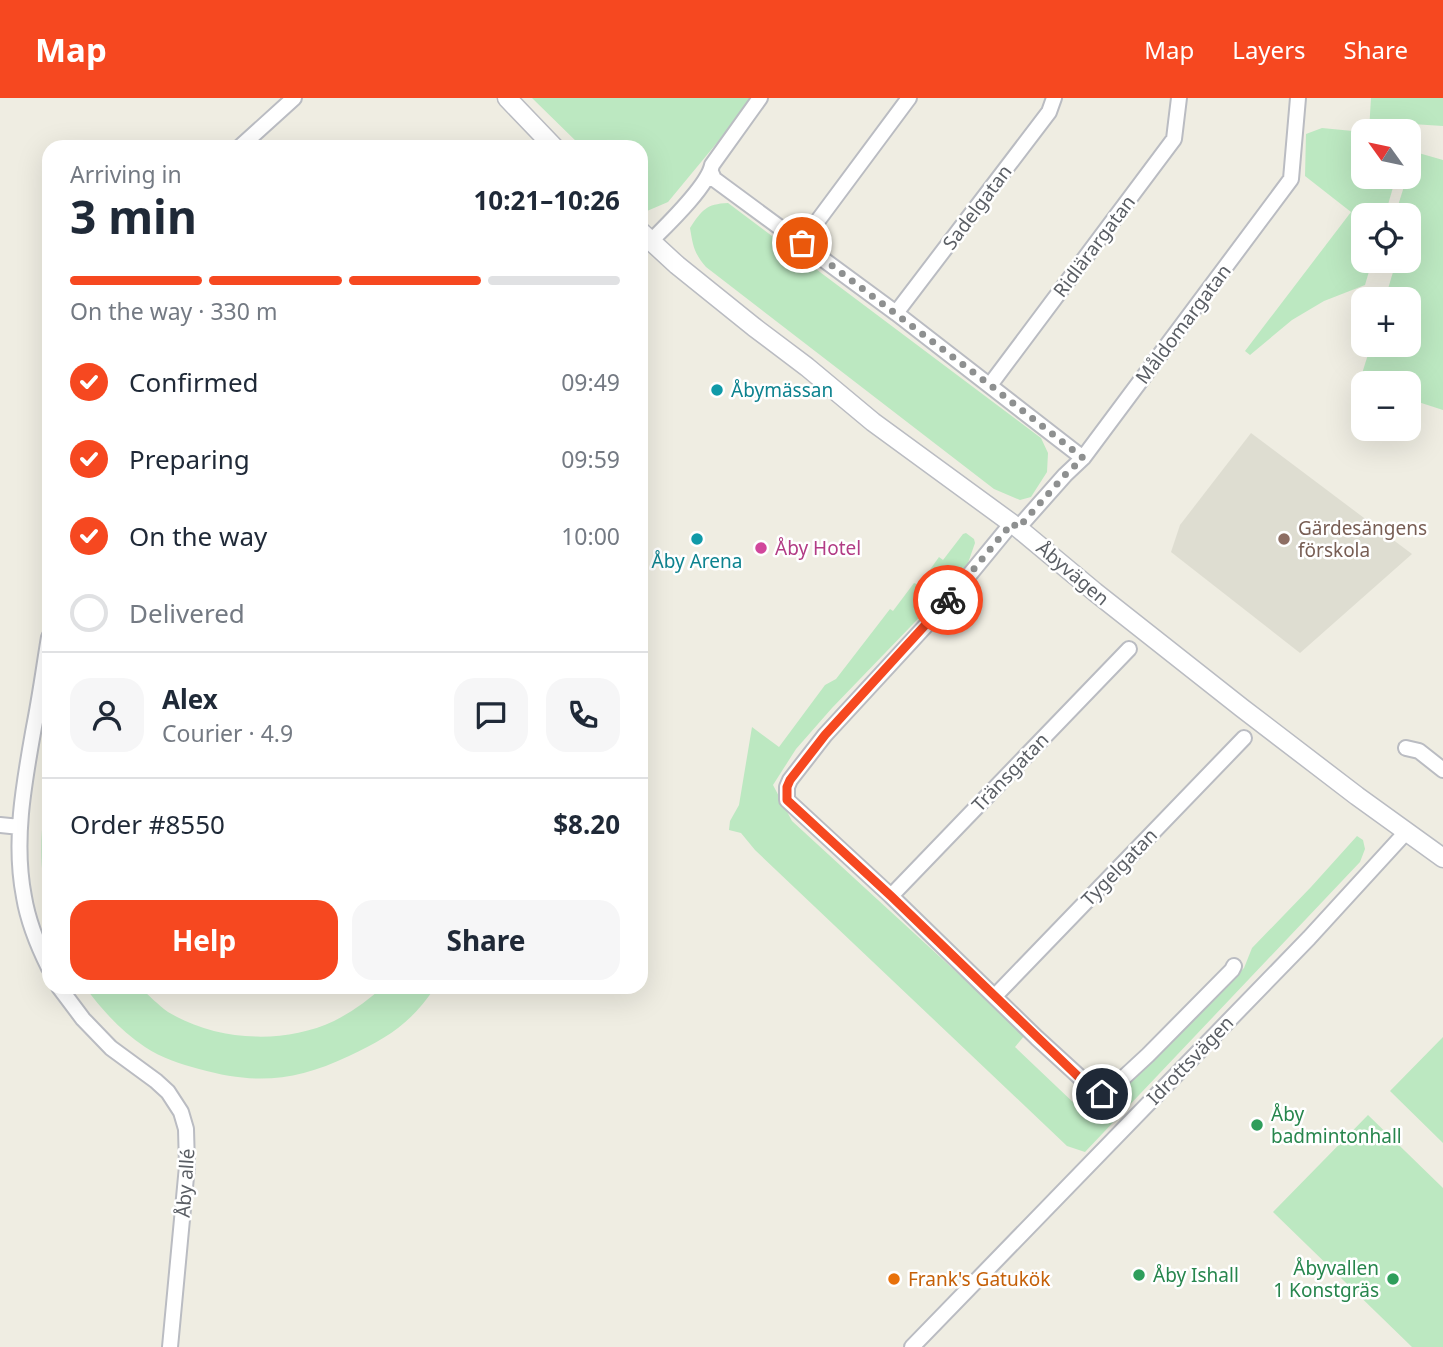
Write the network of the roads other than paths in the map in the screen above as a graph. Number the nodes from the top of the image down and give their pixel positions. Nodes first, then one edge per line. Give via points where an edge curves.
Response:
1 (294, 98) edge
2 (508, 98) edge
3 (760, 98) edge
4 (909, 98) edge
5 (1054, 98) edge
6 (1179, 98) edge
7 (1298, 98) edge
8 (248, 140) edge
9 (547, 140) edge
10 (711, 172) junction
11 (648, 234) edge
12 (648, 238) edge
13 (802, 243) junction
14 (896, 313) junction
15 (990, 385) junction
16 (1083, 458) junction
17 (1015, 526) junction
18 (1129, 649) dead end
19 (42, 678) edge
20 (1244, 738) dead end
21 (1406, 748) dead end
22 (1443, 770) edge
23 (0, 825) edge
24 (20, 827) junction
25 (1407, 831) junction
26 (1443, 858) edge
27 (891, 896) junction
28 (42, 955) edge
29 (1234, 966) dead end
30 (64, 994) edge
31 (995, 996) junction
32 (170, 1347) edge
33 (912, 1347) edge

1 - 8 street
2 - 9 street
3 - 10 street
4 - 13 street
5 - 14 street, Sadelgatan via 1049,112
6 - 15 street, Ridlärargatan via 1174,139
7 - 16 street, Måldomargatan via 1291,179
10 - 11 street via 692,198
10 - 13 street via 714,179
12 - 17 street, Åbyvägen via 873,422
13 - 14 street
14 - 15 street
15 - 16 street
16 - 17 street, Måldomargatan
17 - 25 street, Åbyvägen via 1242,708
17 - 27 street, Måldomargatan via 825,735 787,787 787,800
18 - 27 street, Tränsgatan
19 - 24 street
20 - 31 street, Tygelgatan
21 - 22 street via 1419,751
23 - 24 street
24 - 28 street via 24,898
25 - 26 street, Åbyvägen
25 - 33 street, Idrottsvägen via 1309,939
27 - 31 street
29 - 31 street via 1148,1055 1102,1094 1089,1087
30 - 32 street, Åby allé via 111,1048 156,1080 184,1120 187,1166

